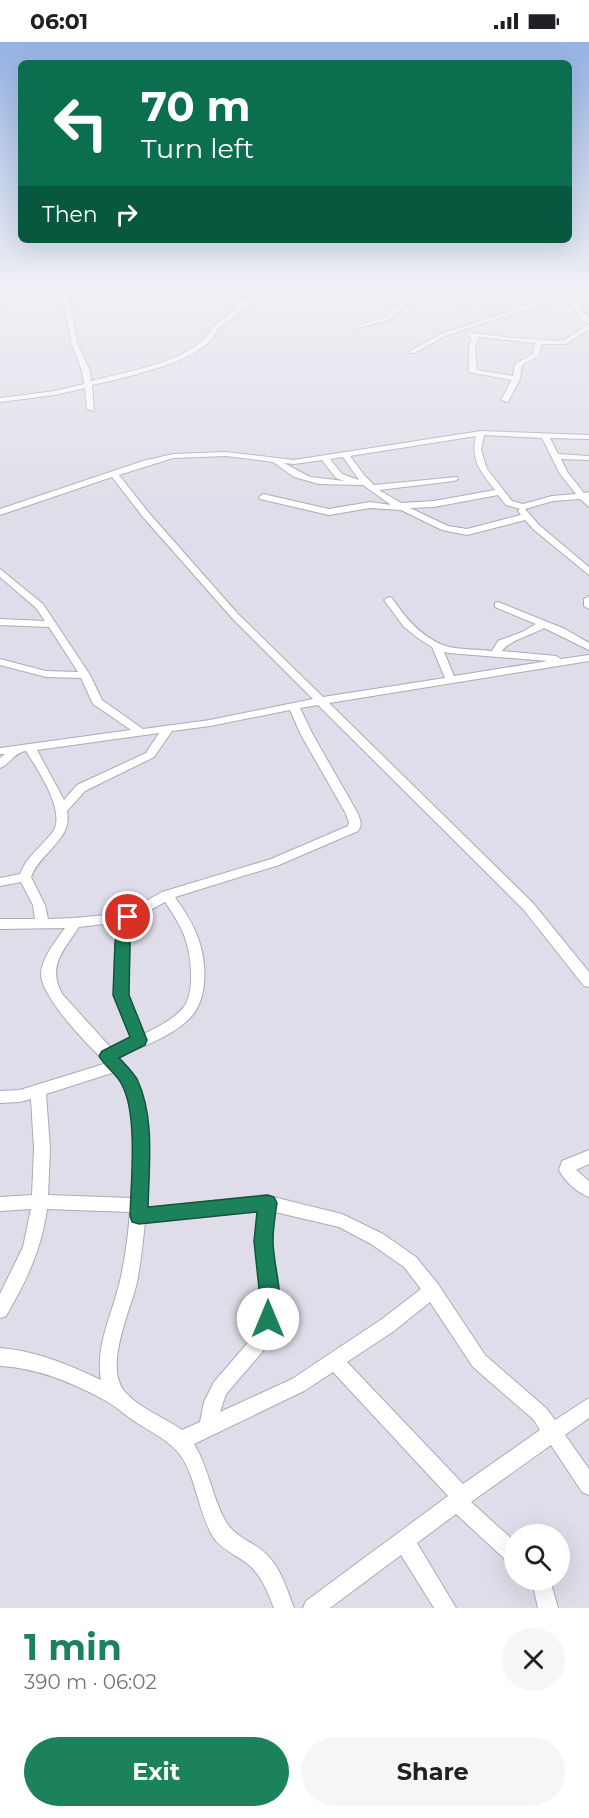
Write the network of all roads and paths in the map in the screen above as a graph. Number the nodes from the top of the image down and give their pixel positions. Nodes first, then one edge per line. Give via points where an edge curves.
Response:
1 (82, 362) edge
2 (168, 362) edge
3 (473, 362) edge
4 (523, 362) edge
5 (516, 379) junction
6 (85, 385) junction
7 (0, 400) edge
8 (505, 400) dead end
9 (91, 409) dead end
10 (481, 433) junction
11 (545, 435) junction
12 (589, 437) edge
13 (345, 454) junction
14 (555, 456) junction
15 (325, 458) junction
16 (589, 458) edge
17 (276, 461) junction
18 (114, 474) junction
19 (454, 479) dead end
20 (365, 484) junction
21 (500, 492) junction
22 (585, 495) edge
23 (263, 497) dead end
24 (589, 504) edge
25 (402, 507) junction
26 (520, 507) junction
27 (0, 512) edge
28 (526, 517) junction
29 (0, 572) edge
30 (589, 572) edge
31 (589, 599) edge
32 (389, 600) dead end
33 (498, 605) dead end
34 (589, 606) edge
35 (51, 624) junction
36 (543, 624) junction
37 (2, 625) edge
38 (436, 646) junction
39 (589, 647) edge
40 (495, 654) junction
41 (589, 658) edge
42 (572, 661) junction
43 (0, 662) edge
44 (86, 675) junction
45 (451, 681) junction
46 (321, 701) junction
47 (294, 707) junction
48 (167, 730) junction
49 (142, 733) junction
50 (30, 748) junction
51 (16, 750) junction
52 (0, 751) edge
53 (0, 764) edge
54 (62, 810) junction
55 (26, 877) junction
56 (0, 882) edge
57 (166, 894) junction
58 (128, 917) junction
59 (42, 922) junction
60 (75, 923) junction
61 (0, 924) edge
62 (589, 981) edge
63 (139, 1040) junction
64 (113, 1061) junction
65 (38, 1091) junction
66 (0, 1097) edge
67 (589, 1157) edge
68 (589, 1190) edge
69 (39, 1202) junction
70 (268, 1203) junction
71 (0, 1204) edge
72 (139, 1210) junction
73 (432, 1290) junction
74 (0, 1310) edge
75 (0, 1357) edge
76 (335, 1362) junction
77 (115, 1396) junction
78 (589, 1407) edge
79 (208, 1428) junction
80 (555, 1432) junction
81 (180, 1441) junction
82 (589, 1485) edge
83 (459, 1499) junction
84 (404, 1541) junction
85 (504, 1544) edge
86 (544, 1590) edge
87 (284, 1608) edge
88 (313, 1608) edge
89 (446, 1608) edge
90 (548, 1608) edge

1 - 6 street
2 - 6 street
3 - 5 street via 473,372
4 - 5 street
5 - 8 street
6 - 7 street
6 - 9 street
10 - 11 street
10 - 13 street
10 - 21 street via 477,450 483,469
11 - 12 street
11 - 14 street
13 - 15 street
13 - 20 street
14 - 16 street
14 - 22 street via 564,474
15 - 17 street
15 - 20 street via 339,476
17 - 18 street via 226,454 173,456
17 - 20 street via 315,481
18 - 27 street
18 - 46 street via 212,591
19 - 20 street
20 - 25 street
21 - 25 street
21 - 26 street via 509,503
22 - 24 street
22 - 26 street
23 - 25 street via 329,512 370,505
25 - 28 street via 451,530 464,532
26 - 28 street
28 - 30 street
29 - 35 street via 32,597
31 - 34 street
32 - 38 street via 412,630
33 - 36 street
35 - 37 street
35 - 44 street
36 - 39 street
36 - 40 street via 502,643
38 - 40 street
38 - 45 street
40 - 42 street
41 - 42 street
42 - 45 street
43 - 44 street via 46,674
44 - 49 street via 97,702
45 - 46 street
46 - 47 street
46 - 62 street via 528,906
47 - 48 street
47 - 57 street via 351,812 354,828 275,862
48 - 49 street
48 - 54 street via 150,755 81,788
49 - 50 street
50 - 51 street
50 - 54 street
51 - 52 street
51 - 53 street
54 - 55 street via 64,822 60,832 32,861
55 - 56 street
55 - 59 street
57 - 58 street
57 - 63 street via 192,939 195,1000 177,1022
58 - 60 street
58 - 63 street via 121,995
59 - 60 street
59 - 61 street
60 - 64 street via 52,962 49,984
63 - 64 street
64 - 65 street
64 - 72 street via 129,1080 136,1099
65 - 66 street
65 - 69 street via 42,1118
67 - 68 street via 567,1170
69 - 71 street
69 - 72 street
69 - 74 street via 30,1247
70 - 72 street
70 - 73 street via 342,1221 377,1239 410,1262
70 - 79 street via 264,1241 270,1298 268,1319 257,1345 219,1388
72 - 77 street via 130,1271 106,1359
73 - 76 street
73 - 80 street via 479,1360
75 - 77 street via 15,1357 55,1369
76 - 79 street via 298,1385
76 - 83 street
77 - 81 street
78 - 80 street
79 - 81 street
80 - 82 street
80 - 83 street
81 - 87 street via 203,1480 220,1531 237,1547 256,1557 269,1573
83 - 84 street
83 - 85 street
84 - 88 street
84 - 89 street
86 - 90 street

